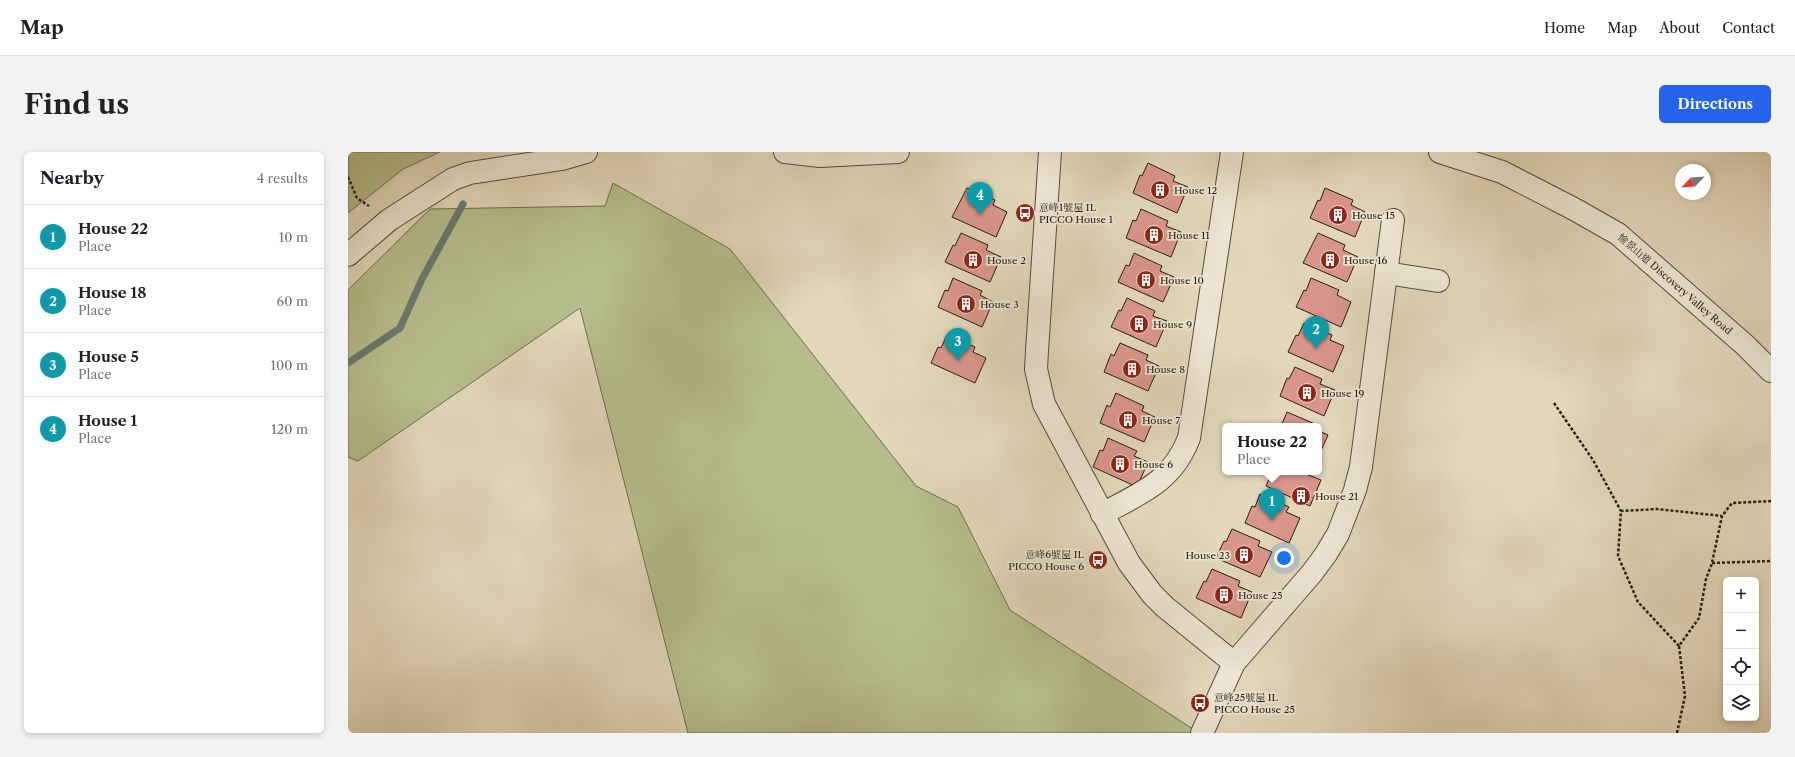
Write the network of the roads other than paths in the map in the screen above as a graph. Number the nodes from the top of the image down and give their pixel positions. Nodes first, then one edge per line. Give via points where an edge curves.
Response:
1 (586, 152) edge
2 (785, 152) edge
3 (898, 152) edge
4 (1050, 152) edge
5 (1232, 152) edge
6 (1440, 152) edge
7 (1393, 220) dead end
8 (348, 255) edge
9 (1386, 273) junction
10 (1438, 280) dead end
11 (1771, 371) edge
12 (1102, 514) junction
13 (1234, 663) junction
14 (1202, 733) edge

1 - 8 street via 562,159 461,175 389,220
2 - 3 street via 820,156
4 - 12 street via 1036,369 1044,404 1051,421
5 - 12 street via 1189,438 1184,451 1168,474
6 - 11 street, 愉景山道 Discovery Valley Road via 1502,172 1618,234 1745,345
7 - 9 street
9 - 10 street
9 - 13 street via 1360,467 1348,512 1338,534 1321,560
12 - 13 street via 1129,563 1152,594
13 - 14 street

